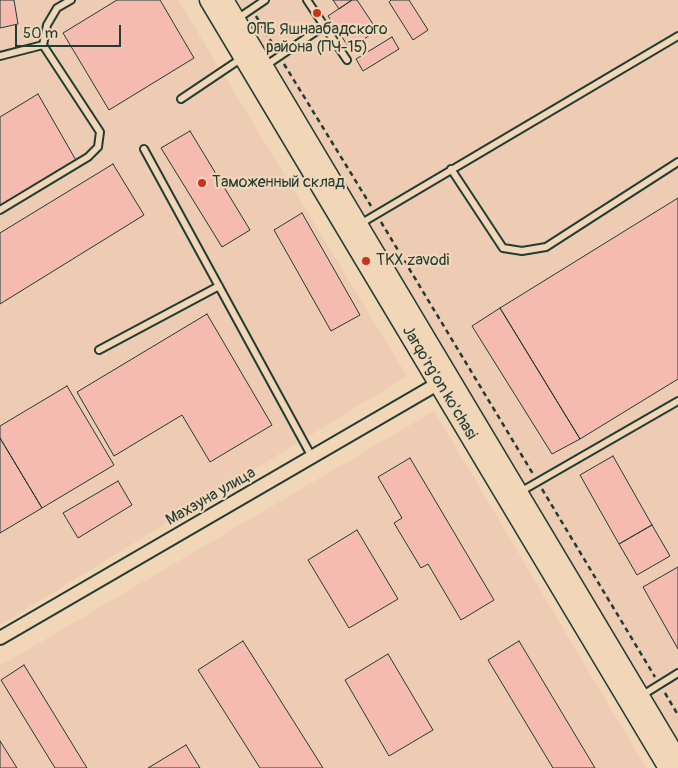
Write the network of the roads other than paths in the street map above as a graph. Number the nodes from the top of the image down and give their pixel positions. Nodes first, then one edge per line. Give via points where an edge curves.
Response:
1 (71, 0) edge
2 (209, 0) edge
3 (224, 0) edge
4 (265, 0) edge
5 (307, 0) edge
6 (236, 20) junction
7 (324, 26) junction
8 (678, 36) edge
9 (43, 45) junction
10 (0, 56) edge
11 (243, 57) junction
12 (347, 60) dead end
13 (264, 66) junction
14 (181, 99) dead end
15 (144, 149) dead end
16 (678, 162) edge
17 (452, 169) junction
18 (0, 210) edge
19 (359, 224) junction
20 (219, 286) junction
21 (99, 350) dead end
22 (445, 379) junction
23 (678, 401) edge
24 (312, 457) junction
25 (519, 493) junction
26 (0, 638) edge
27 (678, 672) edge
28 (640, 696) junction
29 (678, 760) edge
30 (668, 768) edge

1 - 9 lane via 58,8 47,25
2 - 11 main road, Jarqo'rg'on ko'chasi
3 - 6 main road, Jarqo'rg'on ko'chasi
4 - 6 lane
5 - 7 lane
6 - 13 main road, Jarqo'rg'on ko'chasi
7 - 12 lane
7 - 13 lane
8 - 17 lane
9 - 10 lane
9 - 18 lane via 100,132 98,147 88,158
11 - 14 lane
11 - 22 main road, Jarqo'rg'on ko'chasi
13 - 19 main road, Jarqo'rg'on ko'chasi
15 - 20 lane
16 - 17 lane via 546,247 522,251 503,248
17 - 19 lane
19 - 22 main road, Jarqo'rg'on ko'chasi
20 - 21 lane
20 - 24 lane
22 - 24 street, Махзуна улица
22 - 25 main road, Jarqo'rg'on ko'chasi
22 - 30 main road, Jarqo'rg'on ko'chasi
23 - 25 lane
24 - 26 street, Махзуна улица
25 - 28 main road, Jarqo'rg'on ko'chasi
27 - 28 lane
28 - 29 main road, Jarqo'rg'on ko'chasi

